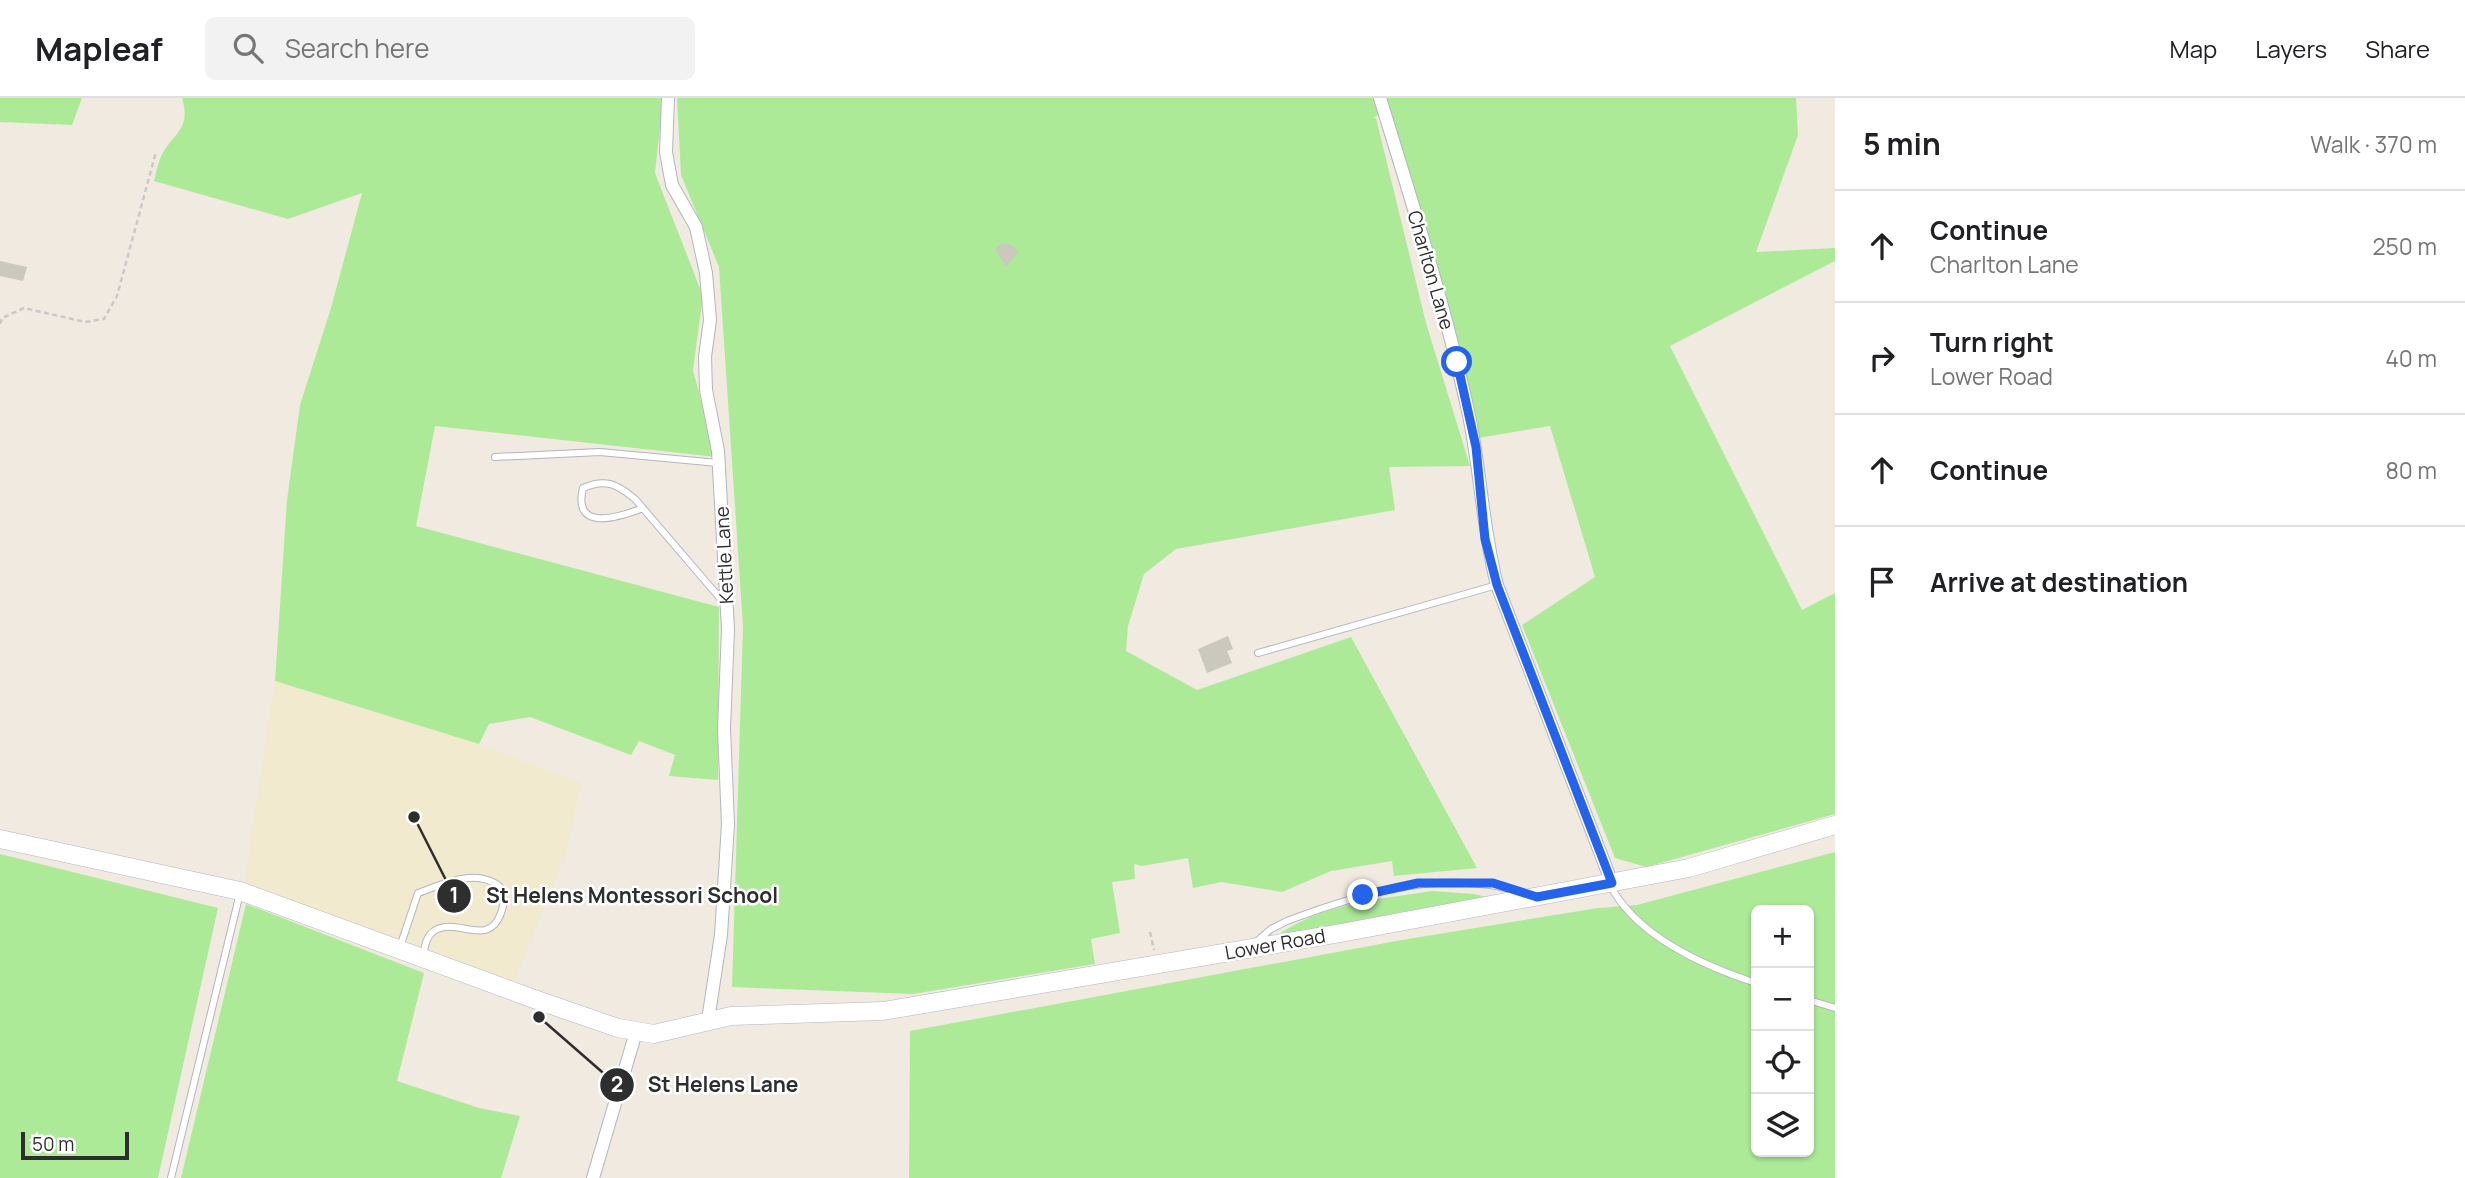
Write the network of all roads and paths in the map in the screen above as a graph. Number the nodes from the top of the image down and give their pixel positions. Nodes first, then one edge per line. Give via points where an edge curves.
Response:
1 (668, 98) edge
2 (1380, 98) edge
3 (156, 152) dead end
4 (0, 324) edge
5 (495, 457) dead end
6 (718, 463) junction
7 (643, 508) junction
8 (1497, 585) junction
9 (726, 605) junction
10 (1258, 653) dead end
11 (1835, 825) edge
12 (0, 839) edge
13 (1610, 883) junction
14 (240, 891) junction
15 (1537, 897) junction
16 (400, 948) junction
17 (1250, 948) junction
18 (422, 957) junction
19 (1751, 981) edge
20 (1814, 1001) edge
21 (1835, 1007) edge
22 (708, 1020) junction
23 (636, 1032) junction
24 (171, 1178) edge
25 (593, 1178) edge

1 - 6 street, Kettle Lane via 666,152 672,185 696,227 706,273 710,320 706,390
2 - 8 street, Charlton Lane via 1457,362 1476,447 1485,539
3 - 4 path via 117,296 104,319 85,322 24,308 2,318
5 - 6 lane via 600,452
6 - 9 street, Kettle Lane
7 - 7 lane via 609,482 583,488 580,499 584,511 603,520
7 - 9 lane
8 - 10 lane
8 - 13 street, Charlton Lane
9 - 22 street, Kettle Lane via 728,824 721,935
11 - 13 main road, Lower Road via 1689,868
12 - 14 main road
13 - 15 main road, Lower Road
13 - 19 lane via 1620,904 1663,940
14 - 16 main road
14 - 24 lane
15 - 17 main road, Lower Road
15 - 17 lane via 1493,883 1396,886 1287,921
16 - 18 main road
16 - 18 lane via 418,893 460,879 478,878 499,886 504,904 494,925 480,932 452,926 437,929 430,933
17 - 22 main road, Lower Road via 883,1011
18 - 23 main road
20 - 21 lane
22 - 23 main road, Lower Road via 654,1034
23 - 25 street

